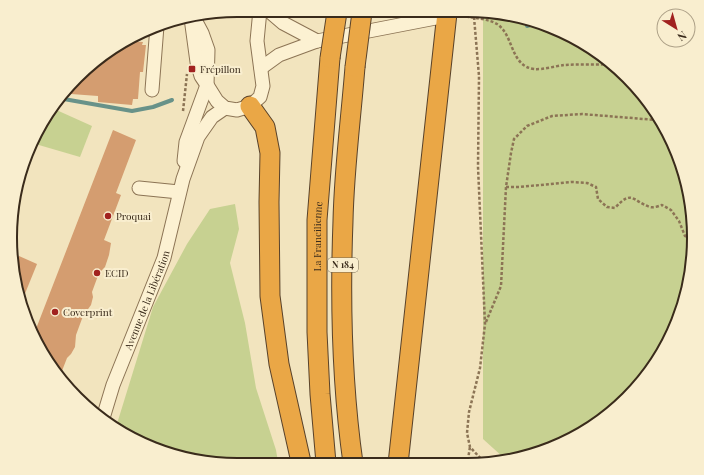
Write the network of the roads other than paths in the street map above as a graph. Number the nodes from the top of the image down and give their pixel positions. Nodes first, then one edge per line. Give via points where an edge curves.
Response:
1 (259, 17) edge
2 (277, 17) edge
3 (336, 17) edge
4 (361, 17) edge
5 (436, 17) edge
6 (446, 17) edge
7 (195, 21) edge
8 (156, 33) edge
9 (317, 41) junction
10 (262, 68) junction
11 (207, 85) junction
12 (152, 90) dead end
13 (250, 106) junction
14 (225, 108) junction
15 (183, 179) junction
16 (139, 188) dead end
17 (179, 192) junction
18 (104, 413) edge
19 (301, 458) edge
20 (326, 458) edge
21 (351, 458) edge
22 (399, 458) edge

1 - 10 street via 257,41
2 - 9 street
3 - 20 highway, La Francilienne / N 184, bridge via 330,58 317,220 317,332
4 - 21 highway, N 184, bridge via 343,221 342,322
5 - 9 street
6 - 22 highway
7 - 11 street via 208,50
8 - 12 street
9 - 10 street via 279,55
10 - 13 street via 263,86 260,97
11 - 14 street via 217,102
11 - 15 street, Avenue de la Libération via 186,142
13 - 14 street via 237,110
13 - 19 highway via 265,127 270,153 270,296 280,364
14 - 15 street, Avenue de la Libération via 212,117 198,137
15 - 17 street, Avenue de la Libération
16 - 17 street
17 - 18 street, Avenue de la Libération via 164,258 113,385

